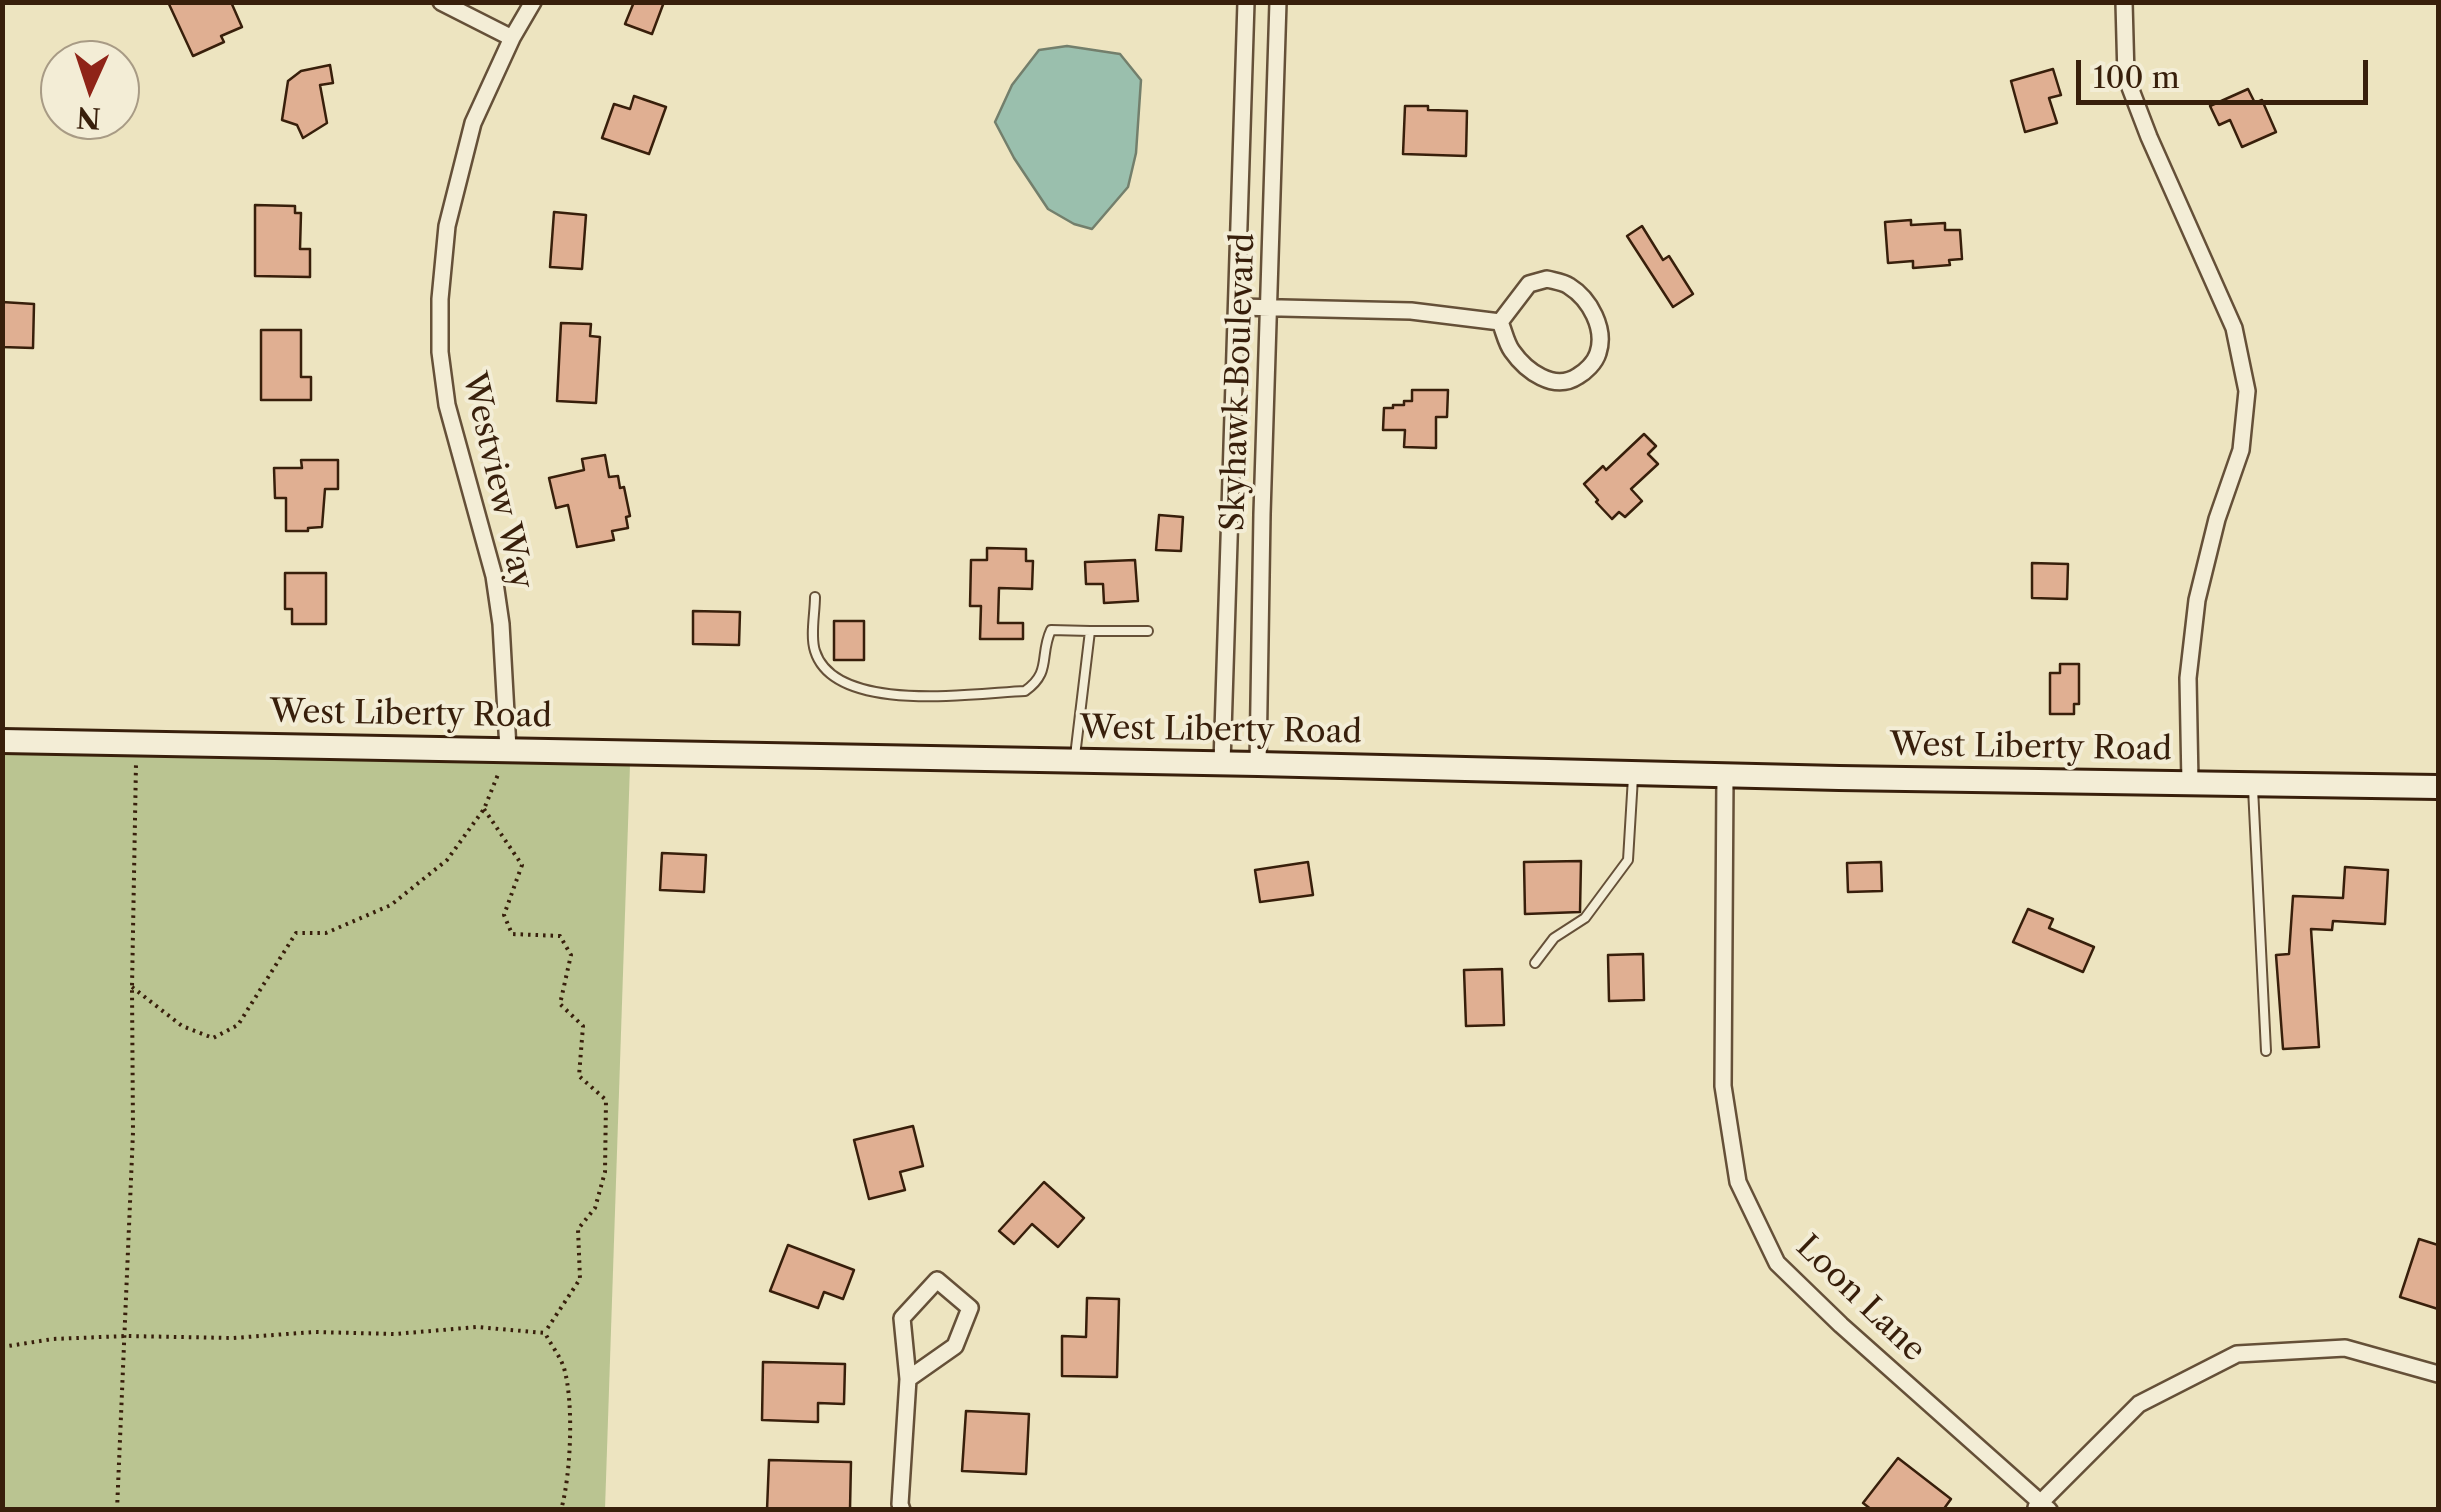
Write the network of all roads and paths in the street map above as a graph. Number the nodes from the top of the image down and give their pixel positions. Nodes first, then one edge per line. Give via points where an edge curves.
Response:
1 (441, 2) edge
2 (533, 2) edge
3 (1246, 2) edge
4 (1278, 2) edge
5 (2124, 2) edge
6 (512, 38) junction
7 (1238, 307) junction
8 (1270, 309) junction
9 (1500, 322) junction
10 (815, 597) dead end
11 (1148, 630) dead end
12 (1090, 632) junction
13 (2, 741) edge
14 (136, 743) junction
15 (508, 749) junction
16 (1074, 760) junction
17 (1222, 764) junction
18 (1258, 764) junction
19 (1633, 773) junction
20 (1725, 774) junction
21 (2190, 782) junction
22 (2253, 784) junction
23 (2438, 787) edge
24 (484, 809) junction
25 (1536, 963) dead end
26 (132, 987) junction
27 (2266, 1051) dead end
28 (545, 1334) junction
29 (126, 1336) junction
30 (2, 1347) edge
31 (2438, 1374) edge
32 (908, 1379) junction
33 (2041, 1507) edge
34 (118, 1510) edge
35 (562, 1510) edge
36 (902, 1510) edge

1 - 6 street
2 - 6 street, Westview Way
3 - 7 street, Skyhawk Boulevard
4 - 8 street, Skyhawk Boulevard
5 - 21 street via 2126,76 2234,328 2247,391 2241,450 2197,600 2188,678
6 - 15 street, Westview Way via 473,122 451,209 440,352 447,406 494,576
7 - 8 street
7 - 17 street, Skyhawk Boulevard
8 - 9 street via 1410,311
8 - 18 street, Skyhawk Boulevard
9 - 9 street via 1511,350 1548,381 1571,381 1598,353 1599,326 1590,305 1568,284 1529,284
10 - 12 lane via 814,648 822,666 865,690 906,697 1026,690 1044,670 1051,630
11 - 12 lane
12 - 16 lane
13 - 14 main road, West Liberty Road
14 - 15 main road, West Liberty Road
14 - 26 path
15 - 16 main road, West Liberty Road
15 - 24 path
16 - 17 main road, West Liberty Road
17 - 18 main road, West Liberty Road
18 - 19 main road, West Liberty Road
19 - 20 main road, West Liberty Road
19 - 25 lane via 1628,860 1585,918 1554,938
20 - 21 main road, West Liberty Road
20 - 33 street, Loon Lane via 1723,1086 1738,1182 1776,1263
21 - 22 main road, West Liberty Road
22 - 23 main road, West Liberty Road
22 - 27 lane
24 - 26 path via 447,860 391,905 326,933 296,933 238,1026 212,1038 182,1026
24 - 28 path via 522,864 504,916 512,934 560,936 570,954 560,1004 583,1026 579,1076 606,1100 605,1172 595,1208 578,1229 580,1279
26 - 29 path
28 - 29 path via 477,1327
28 - 35 path via 570,1393
29 - 30 path
29 - 34 path
31 - 33 street via 2345,1348 2238,1354 2138,1404
32 - 32 street via 955,1346 970,1308 937,1280 902,1318
32 - 36 street

